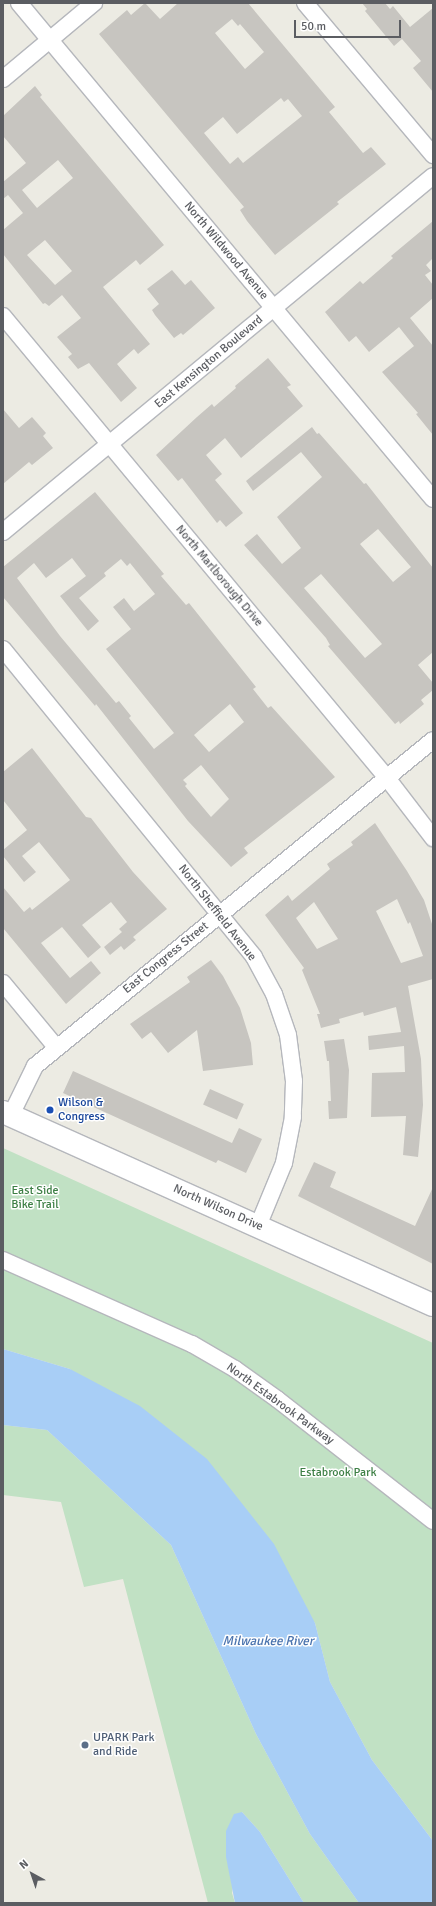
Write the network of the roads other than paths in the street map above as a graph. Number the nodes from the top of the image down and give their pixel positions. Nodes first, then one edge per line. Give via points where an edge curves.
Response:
1 (19, 3) edge
2 (94, 3) edge
3 (305, 3) edge
4 (50, 40) junction
5 (3, 79) edge
6 (433, 155) edge
7 (433, 176) edge
8 (274, 308) junction
9 (3, 316) edge
10 (109, 444) junction
11 (433, 499) edge
12 (3, 532) edge
13 (3, 649) edge
14 (433, 740) edge
15 (387, 778) junction
16 (433, 838) edge
17 (220, 914) junction
18 (3, 983) edge
19 (56, 1048) junction
20 (7, 1113) edge
21 (258, 1226) junction
22 (3, 1260) edge
23 (433, 1305) edge
24 (433, 1521) edge

1 - 4 street, North Wildwood Avenue
2 - 4 street
3 - 6 street
4 - 5 street
4 - 8 street, North Wildwood Avenue
7 - 8 street, East Kensington Boulevard
8 - 10 street, East Kensington Boulevard
8 - 11 street, North Wildwood Avenue
9 - 10 street, North Marlborough Drive
10 - 12 street, East Kensington Boulevard
10 - 15 street, North Marlborough Drive
13 - 17 street, North Sheffield Avenue
14 - 15 street, East Congress Street
15 - 16 street, North Marlborough Drive
15 - 17 street, East Congress Street
17 - 19 street, East Congress Street
17 - 21 street, North Sheffield Avenue via 254,957 274,994 288,1035 294,1081 293,1117 284,1163
18 - 19 street
19 - 20 street, East Congress Street via 35,1066
20 - 21 street, North Wilson Drive
21 - 23 street, North Wilson Drive
22 - 24 street, North Estabrook Parkway via 192,1344 235,1369

